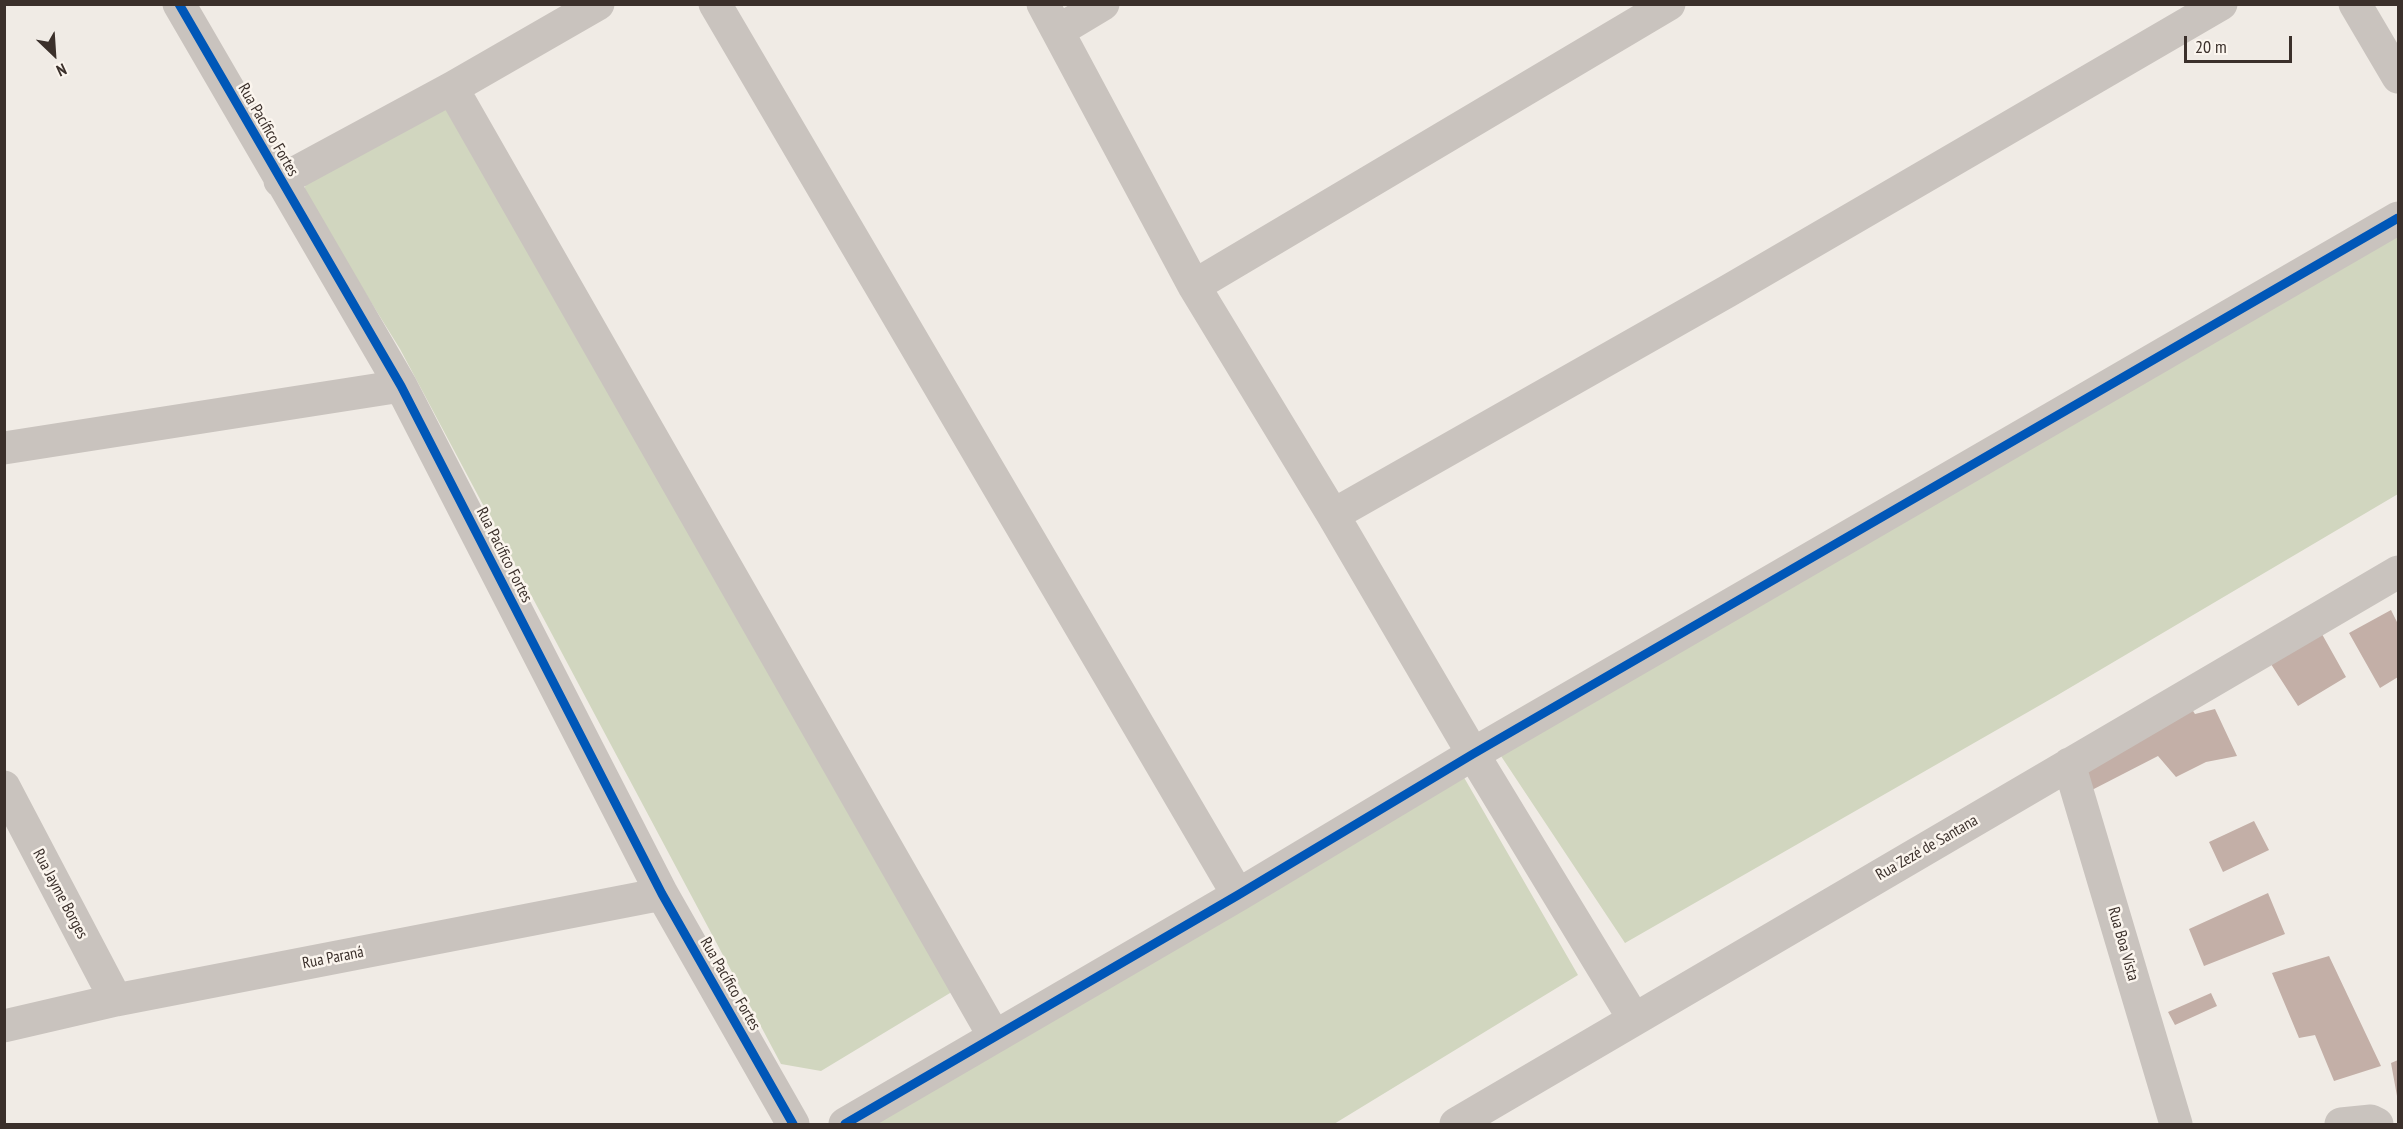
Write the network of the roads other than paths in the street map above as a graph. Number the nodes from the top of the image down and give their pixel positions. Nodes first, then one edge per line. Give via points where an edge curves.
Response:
1 (179, 4) edge
2 (598, 4) edge
3 (715, 4) edge
4 (1103, 4) edge
5 (1669, 4) edge
6 (2221, 4) edge
7 (2355, 4) edge
8 (1050, 18) edge
9 (2398, 77) edge
10 (452, 88) junction
11 (280, 180) junction
12 (2398, 218) edge
13 (1194, 286) junction
14 (401, 386) junction
15 (4, 448) edge
16 (1333, 515) junction
17 (2398, 572) edge
18 (1473, 754) junction
19 (2070, 764) junction
20 (4, 787) edge
21 (662, 894) junction
22 (1238, 895) junction
23 (116, 1000) junction
24 (1634, 1019) junction
25 (4, 1026) edge
26 (994, 1036) junction
27 (793, 1125) edge
28 (845, 1125) edge
29 (1456, 1125) edge
30 (2176, 1125) edge
31 (2341, 1125) edge
32 (2377, 1125) edge

1 - 11 street, Rua Pacífico Fortes
2 - 10 street
3 - 22 street
4 - 8 street
5 - 13 street
6 - 16 street
7 - 9 street
8 - 13 street
10 - 11 street
10 - 26 street
11 - 14 street, Rua Pacífico Fortes
12 - 18 street
13 - 16 street
14 - 15 street
14 - 21 street, Rua Pacífico Fortes
16 - 18 street
17 - 19 street, Rua Zezé de Santana
18 - 22 street
18 - 24 street
19 - 24 street, Rua Zezé de Santana
19 - 30 street, Rua Boa Vista
20 - 23 street, Rua Jayme Borges
21 - 23 street, Rua Paraná
21 - 27 street, Rua Pacífico Fortes
22 - 26 street
23 - 25 street, Rua Paraná
24 - 29 street, Rua Zezé de Santana
26 - 28 street
31 - 32 street via 2371,1121

